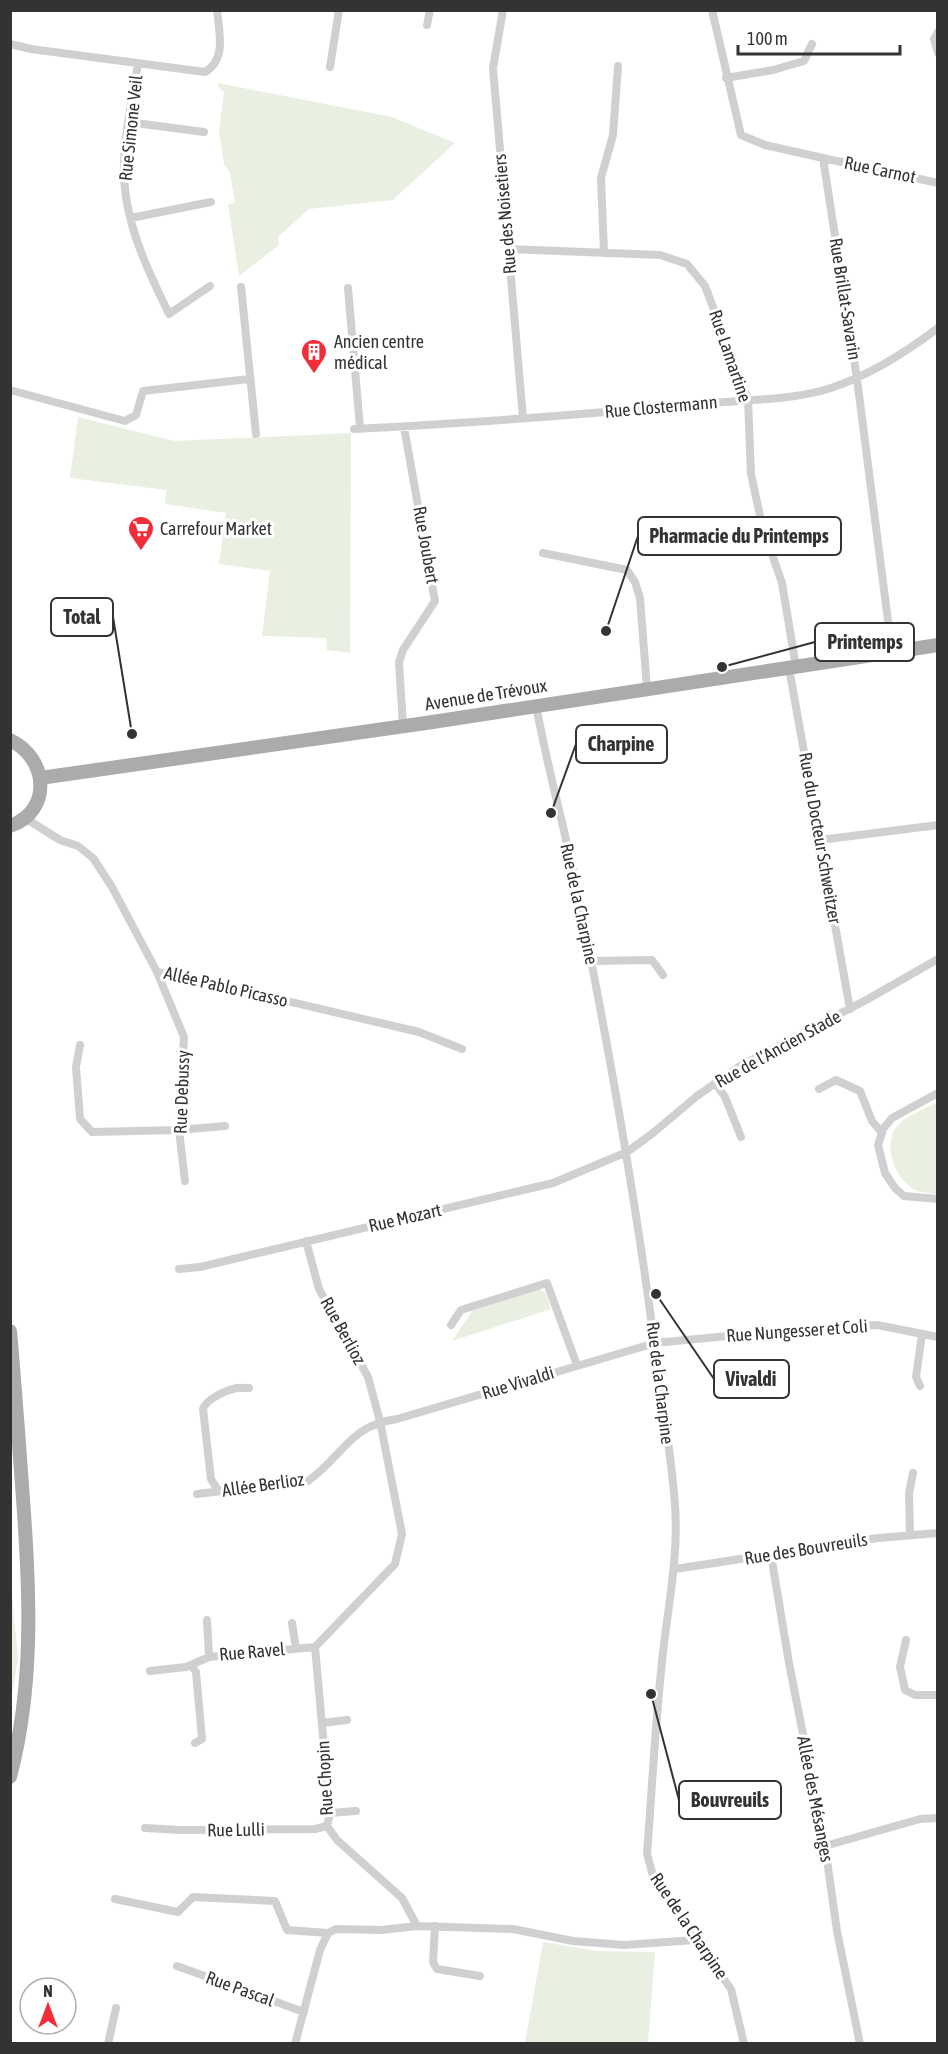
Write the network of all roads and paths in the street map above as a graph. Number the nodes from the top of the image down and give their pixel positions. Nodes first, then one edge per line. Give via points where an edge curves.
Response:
1 (218, 10) edge
2 (339, 10) edge
3 (430, 10) edge
4 (503, 10) edge
5 (712, 10) edge
6 (427, 25) dead end
7 (938, 32) edge
8 (10, 44) edge
9 (812, 44) dead end
10 (20, 48) junction
11 (10, 52) edge
12 (938, 53) edge
13 (138, 64) junction
14 (330, 66) dead end
15 (618, 66) dead end
16 (726, 78) junction
17 (128, 122) junction
18 (204, 132) dead end
19 (823, 158) junction
20 (938, 183) edge
21 (212, 202) dead end
22 (131, 218) junction
23 (508, 249) junction
24 (604, 253) junction
25 (210, 286) dead end
26 (241, 287) dead end
27 (348, 288) dead end
28 (938, 328) edge
29 (249, 379) junction
30 (857, 379) junction
31 (10, 390) edge
32 (748, 399) junction
33 (523, 418) junction
34 (404, 427) junction
35 (256, 434) dead end
36 (543, 553) dead end
37 (938, 645) edge
38 (892, 652) junction
39 (793, 668) junction
40 (646, 689) junction
41 (536, 705) junction
42 (403, 726) junction
43 (10, 740) edge
44 (40, 778) junction
45 (25, 818) junction
46 (938, 825) edge
47 (10, 826) edge
48 (820, 840) junction
49 (938, 959) edge
50 (591, 961) junction
51 (157, 972) junction
52 (663, 975) dead end
53 (850, 1009) junction
54 (80, 1045) dead end
55 (462, 1049) dead end
56 (715, 1083) junction
57 (819, 1089) dead end
58 (938, 1093) edge
59 (225, 1126) dead end
60 (179, 1130) junction
61 (882, 1133) junction
62 (741, 1137) dead end
63 (627, 1152) junction
64 (185, 1181) dead end
65 (938, 1199) edge
66 (306, 1241) junction
67 (179, 1269) dead end
68 (451, 1325) dead end
69 (10, 1331) edge
70 (922, 1334) junction
71 (938, 1337) edge
72 (655, 1343) junction
73 (577, 1365) junction
74 (920, 1386) dead end
75 (249, 1388) dead end
76 (380, 1421) junction
77 (913, 1473) dead end
78 (223, 1491) junction
79 (196, 1494) dead end
80 (938, 1533) edge
81 (910, 1535) junction
82 (771, 1555) junction
83 (675, 1569) junction
84 (207, 1620) dead end
85 (292, 1623) dead end
86 (906, 1640) dead end
87 (315, 1647) junction
88 (296, 1648) junction
89 (209, 1656) junction
90 (191, 1665) junction
91 (150, 1671) dead end
92 (938, 1695) edge
93 (347, 1720) dead end
94 (322, 1723) junction
95 (195, 1743) dead end
96 (10, 1777) edge
97 (356, 1811) dead end
98 (330, 1813) junction
99 (938, 1818) edge
100 (327, 1826) junction
101 (145, 1828) dead end
102 (825, 1846) junction
103 (115, 1899) dead end
104 (417, 1926) junction
105 (435, 1926) junction
106 (328, 1933) junction
107 (695, 1940) junction
108 (177, 1966) dead end
109 (480, 1976) dead end
110 (116, 2008) dead end
111 (304, 2012) junction
112 (108, 2043) edge
113 (295, 2043) edge
114 (744, 2043) edge
115 (860, 2043) edge

1 - 13 street via 220,54 213,67 205,72
2 - 14 street
3 - 6 street
4 - 23 street, Rue des Noisetiers via 493,68
5 - 16 street
7 - 12 street via 934,39
8 - 10 street
9 - 16 street via 804,61
10 - 11 street
10 - 13 street
13 - 17 street, Rue Simone Veil
15 - 24 street via 613,135 601,178
16 - 19 street via 741,135 765,145
17 - 18 street
17 - 22 street, Rue Simone Veil via 124,168
19 - 20 street, Rue Carnot
19 - 30 street, Rue Brillat-Savarin
21 - 22 street
22 - 25 street, Rue Simone Veil via 169,315
23 - 24 street, Rue Lamartine
23 - 33 street, Rue des Noisetiers
24 - 32 street, Rue Lamartine via 660,255 687,264 705,286
26 - 29 street
27 - 34 street, Rue Clostermann via 357,429
28 - 30 street, Rue Clostermann
29 - 31 street via 143,391 136,415 125,421
29 - 35 street
30 - 32 street, Rue Clostermann via 828,389
30 - 38 street, Rue Brillat-Savarin
32 - 33 street, Rue Clostermann
32 - 39 street, Rue Lamartine via 751,474 762,525 782,583
33 - 34 street, Rue Clostermann
34 - 42 street, Rue Joubert via 435,601 399,662
36 - 40 street via 627,570 640,598
37 - 38 main road, Avenue de Trévoux
38 - 39 main road, Avenue de Trévoux
39 - 40 main road, Avenue de Trévoux
39 - 48 street, Rue du Docteur Schweitzer
40 - 41 main road, Avenue de Trévoux
41 - 42 main road, Avenue de Trévoux
41 - 50 street, Rue de la Charpine
42 - 44 main road, Avenue de Trévoux
43 - 44 main road via 31,755
44 - 45 main road via 38,800
45 - 47 main road
45 - 51 street, Allée Pablo Picasso via 93,858
46 - 48 street
48 - 53 street, Rue du Docteur Schweitzer
49 - 53 street, Rue de l’Ancien Stade
50 - 52 street via 652,960
50 - 63 street, Rue de la Charpine
51 - 55 street, Allée Pablo Picasso via 419,1032
51 - 60 street, Rue Debussy via 183,1037
53 - 56 street, Rue de l’Ancien Stade
54 - 60 street via 76,1067 80,1119 92,1132
56 - 62 street
56 - 63 street, Rue de l’Ancien Stade
57 - 61 street via 836,1080 860,1091 872,1121
58 - 61 street via 892,1118
59 - 60 street
60 - 64 street, Rue Debussy
61 - 65 street via 880,1153 885,1173 895,1188 904,1196
63 - 66 street, Rue Mozart via 553,1183
63 - 72 street, Rue de la Charpine
66 - 67 street, Rue Mozart
66 - 76 street, Rue Berlioz via 319,1289 368,1377
68 - 73 street via 461,1310 547,1283
69 - 96 main road via 28,1578 28,1672
70 - 71 street, Rue Nungesser et Coli
70 - 72 street, Rue Nungesser et Coli via 877,1325
70 - 74 street via 916,1377
72 - 73 street, Rue Vivaldi
72 - 83 street, Rue de la Charpine via 675,1507
73 - 76 street, Rue Vivaldi
75 - 78 street via 233,1389 209,1401 203,1409 211,1479
76 - 78 street, Allée Berlioz via 362,1429 308,1481
76 - 87 street via 402,1534 395,1564
77 - 81 street via 909,1493
78 - 79 street, Allée Berlioz
80 - 81 street, Rue des Bouvreuils
81 - 82 street, Rue des Bouvreuils
82 - 83 street, Rue des Bouvreuils
82 - 102 street, Allée des Mésanges
83 - 107 street, Rue de la Charpine via 659,1686 646,1854 653,1876
84 - 89 street
85 - 88 street
86 - 92 street via 900,1667 905,1690 915,1695
87 - 88 street, Rue Ravel
87 - 94 street, Rue Chopin
88 - 89 street, Rue Ravel
89 - 90 street, Rue Ravel
90 - 91 street, Rue Ravel
90 - 95 street, Rue Ravel via 196,1672 202,1739
93 - 94 street
94 - 98 street, Rue Chopin
97 - 98 street
98 - 100 street, Rue Chopin
99 - 102 street via 920,1819
100 - 101 street, Rue Lulli
100 - 104 street, Rue Chopin via 337,1840 402,1898
102 - 115 street, Allée des Mésanges via 837,1931
103 - 106 street via 178,1912 193,1897 275,1901 287,1930
104 - 105 street
104 - 106 street via 336,1929
105 - 107 street via 513,1929 573,1941 624,1945
105 - 109 street via 433,1962 437,1969
106 - 111 street
107 - 114 street, Rue de la Charpine via 732,1989
108 - 111 street, Rue Pascal
110 - 112 street
111 - 113 street

